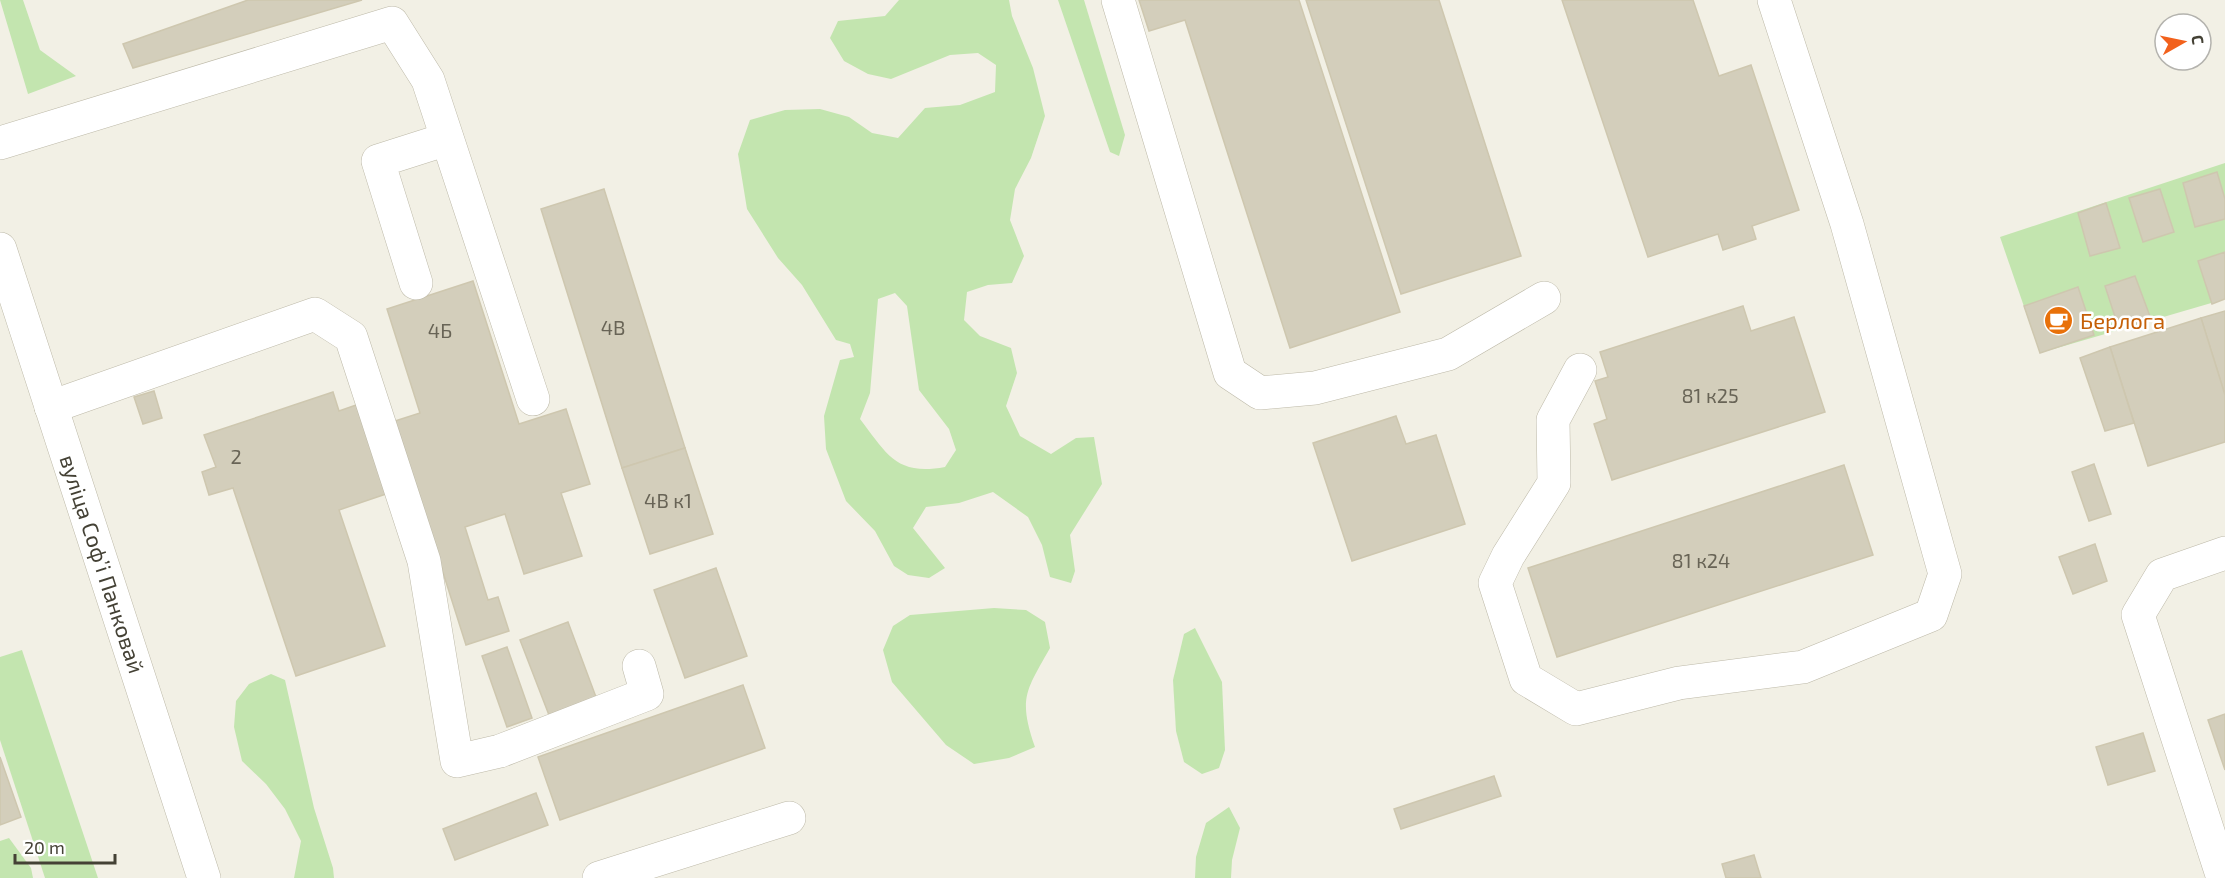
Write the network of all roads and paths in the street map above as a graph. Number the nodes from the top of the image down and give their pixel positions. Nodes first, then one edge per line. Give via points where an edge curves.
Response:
1 (1118, 0) edge
2 (1774, 0) edge
3 (447, 139) junction
4 (0, 143) edge
5 (0, 249) edge
6 (416, 283) dead end
7 (1544, 298) dead end
8 (10, 314) edge
9 (1580, 370) dead end
10 (532, 399) dead end
11 (51, 407) junction
12 (2225, 554) edge
13 (639, 666) dead end
14 (789, 818) dead end
15 (204, 878) edge
16 (599, 878) edge
17 (2223, 878) edge

1 - 7 street via 1230,373 1260,393 1315,388 1448,354
2 - 9 street via 1847,224 1945,574 1931,615 1803,667 1680,683 1576,709 1526,679 1495,583 1554,483 1553,420
3 - 4 street via 428,80 392,23
3 - 6 street via 378,161
3 - 10 street
5 - 8 street, вуліца Софʼі Панковай
8 - 11 street, вуліца Софʼі Панковай
11 - 13 street via 315,314 351,337 424,561 457,761 500,751 647,694
11 - 15 street, вуліца Софʼі Панковай
12 - 17 street via 2162,575 2138,615
14 - 16 street

